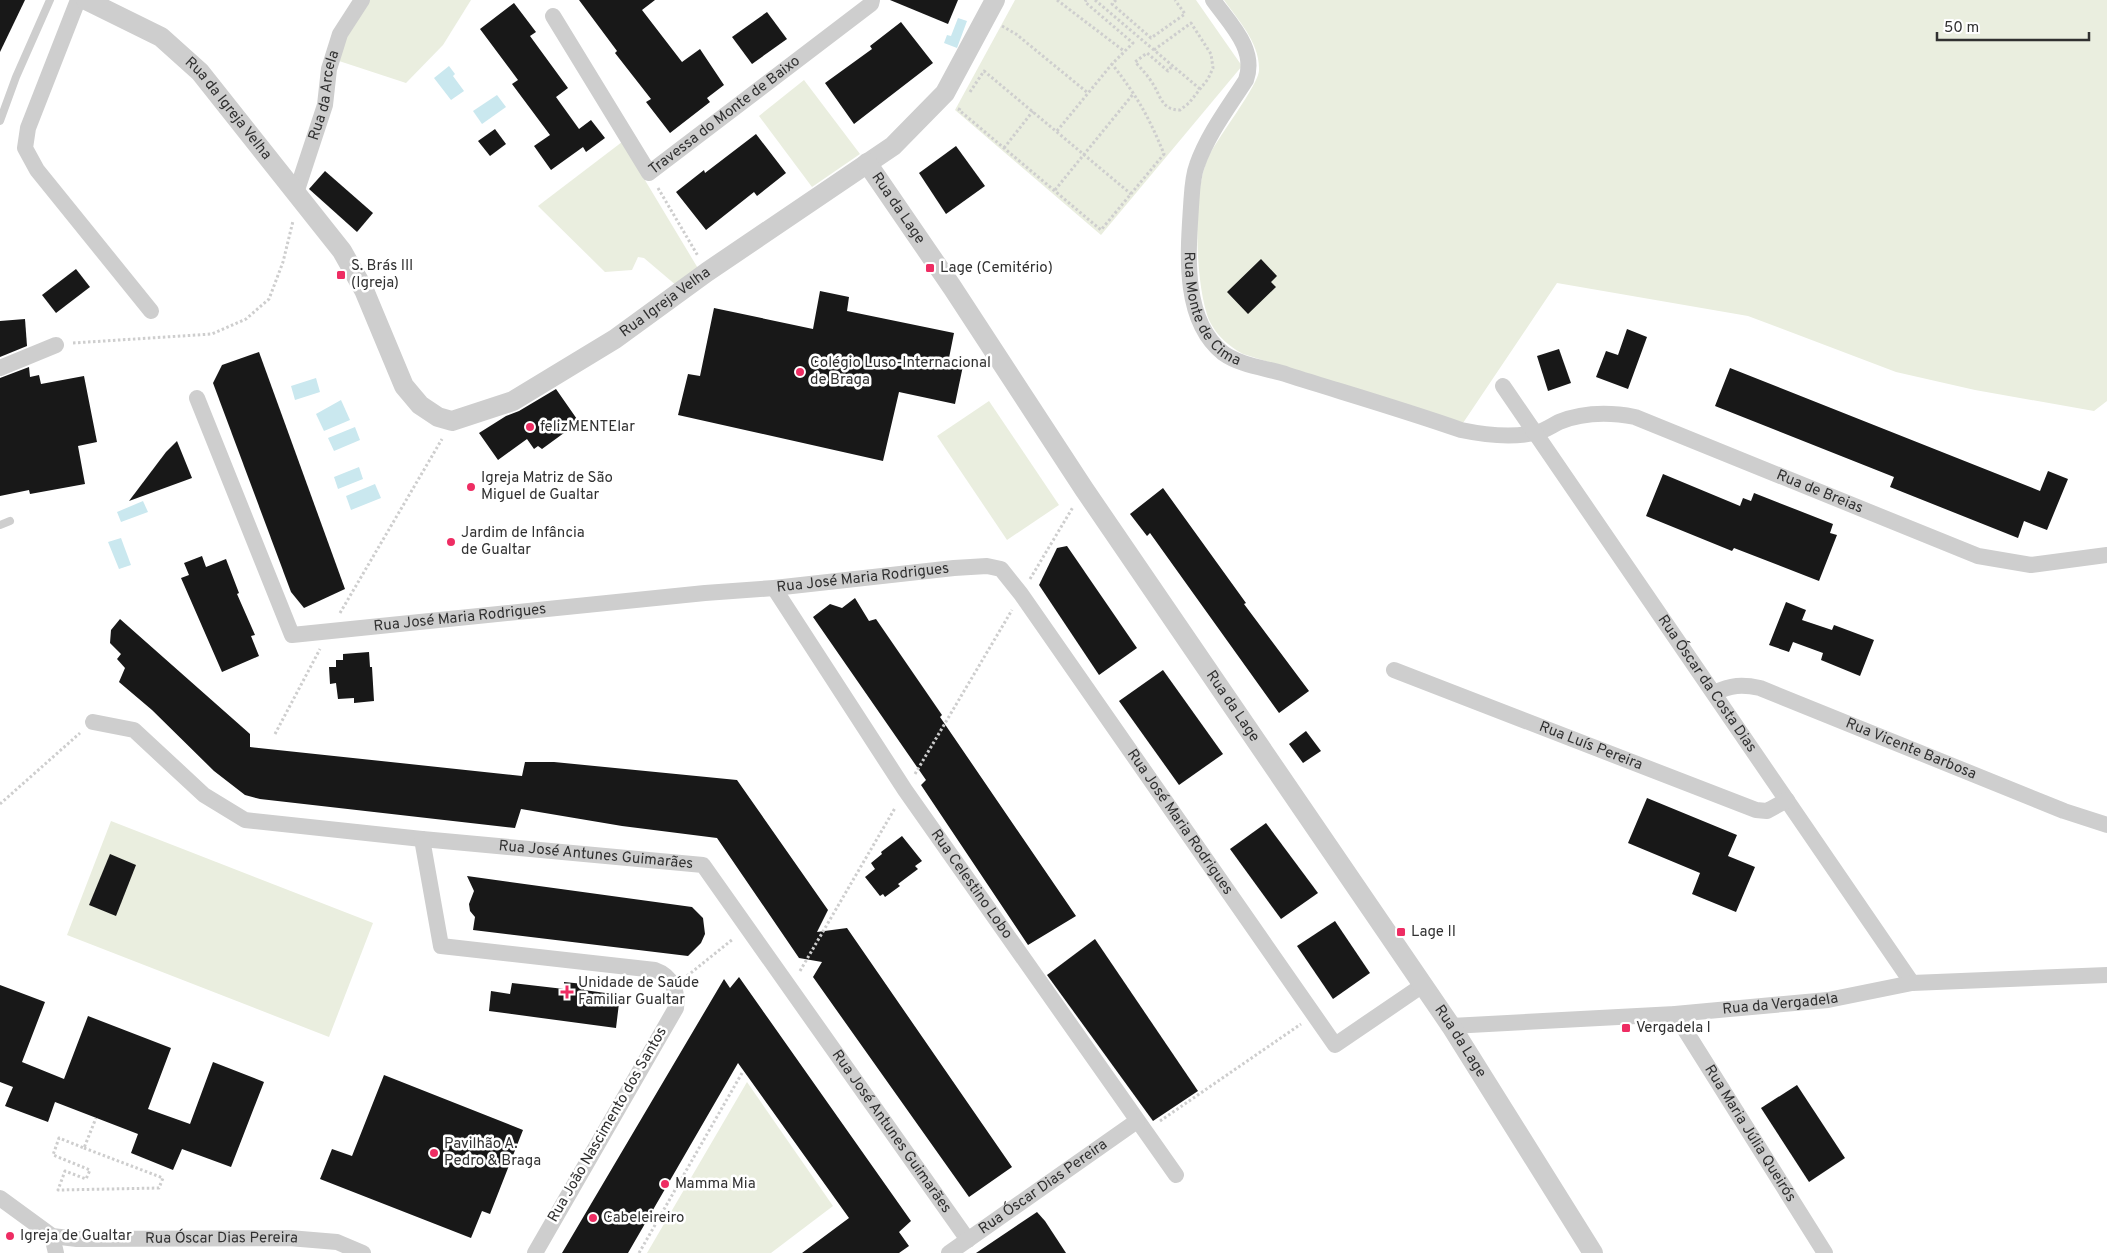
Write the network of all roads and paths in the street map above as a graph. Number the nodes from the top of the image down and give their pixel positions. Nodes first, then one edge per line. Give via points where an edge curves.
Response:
1 (50, 0) edge
2 (78, 0) edge
3 (86, 0) edge
4 (362, 0) edge
5 (872, 0) edge
6 (995, 0) edge
7 (1057, 0) edge
8 (1086, 0) edge
9 (1116, 0) edge
10 (1175, 0) edge
11 (1214, 0) edge
12 (1097, 1) edge
13 (553, 16) dead end
14 (998, 23) dead end
15 (1142, 31) junction
16 (1137, 36) junction
17 (1154, 50) junction
18 (1124, 51) junction
19 (1112, 64) junction
20 (1172, 66) junction
21 (1200, 89) junction
22 (1088, 93) junction
23 (1134, 93) junction
24 (969, 94) dead end
25 (964, 102) dead end
26 (1033, 111) junction
27 (0, 121) edge
28 (1057, 131) junction
29 (1004, 148) junction
30 (1084, 154) junction
31 (867, 162) junction
32 (649, 173) junction
33 (1054, 190) junction
34 (296, 193) junction
35 (1131, 194) junction
36 (707, 272) junction
37 (151, 311) dead end
38 (56, 346) joint
39 (0, 368) edge
40 (1503, 386) dead end
41 (197, 398) dead end
42 (452, 421) junction
43 (1536, 433) junction
44 (1084, 489) junction
45 (10, 521) dead end
46 (0, 525) edge
47 (2107, 555) edge
48 (774, 588) junction
49 (1021, 594) junction
50 (330, 631) junction
51 (1394, 670) dead end
52 (1714, 693) junction
53 (93, 722) joint
54 (275, 734) dead end
55 (905, 790) junction
56 (1787, 800) junction
57 (0, 804) edge
58 (2107, 825) edge
59 (422, 839) junction
60 (748, 928) junction
61 (2107, 975) edge
62 (1912, 983) junction
63 (1423, 985) junction
64 (674, 986) junction
65 (790, 989) junction
66 (1675, 1014) junction
67 (1314, 1015) junction
68 (1451, 1026) junction
69 (742, 1073) dead end
70 (96, 1118) dead end
71 (1141, 1126) junction
72 (84, 1148) junction
73 (1176, 1175) dead end
74 (0, 1198) edge
75 (52, 1236) junction
76 (968, 1240) junction
77 (56, 1253) edge
78 (363, 1253) edge
79 (535, 1253) edge
80 (639, 1253) edge
81 (949, 1253) edge
82 (1592, 1253) edge
83 (1825, 1253) edge

1 - 27 lane
2 - 37 street via 28,128 25,148 37,170
3 - 34 street, Rua da Igreja Velha via 161,37 200,72
4 - 34 street, Rua da Arcela via 340,34 329,70 325,105
5 - 32 street, Travessa do Monte de Baixo via 871,4
6 - 31 street, Rua Igreja Velha via 946,93 894,146
7 - 18 path
8 - 18 path via 1133,43
9 - 15 path via 1112,4
10 - 15 path via 1184,14 1151,38
11 - 43 street, Rua Monte de Cima via 1246,46 1250,70 1208,138 1196,168 1193,186 1190,282 1196,310 1212,342 1235,360 1461,430 1488,435
12 - 16 path
13 - 32 street, Travessa do Monte de Baixo
14 - 22 path
15 - 16 path
16 - 17 path
17 - 20 path
17 - 21 path via 1191,23 1213,61 1211,74
18 - 19 path
19 - 22 path
19 - 23 path
20 - 21 path
20 - 21 path via 1168,70 1147,53 1135,62 1168,108 1184,108
22 - 28 path
23 - 30 path
23 - 35 path via 1150,119 1164,154
24 - 26 path via 984,71
25 - 29 path via 959,110
26 - 28 path
26 - 29 path
28 - 30 path
29 - 33 path
30 - 33 path
30 - 35 path
31 - 36 street, Rua Igreja Velha
31 - 44 street, Rua da Lage
32 - 36 path
33 - 35 path via 1101,230
34 - 38 path via 283,262 269,299 246,319 212,334
34 - 42 street, Rua da Igreja Velha via 342,252 364,290 404,386 438,418
36 - 42 street, Rua Igreja Velha via 615,339 513,401
38 - 39 street
40 - 43 street, Rua Óscar da Costa Dias
41 - 50 street, Rua José Maria Rodrigues via 292,635
42 - 50 path
43 - 47 street, Rua de Breias via 1560,422 1598,413 1635,417 1978,556 2031,565
43 - 52 street, Rua Óscar da Costa Dias
44 - 49 path
44 - 63 street, Rua da Lage
45 - 46 lane
48 - 49 street, Rua José Maria Rodrigues via 987,566 1001,568
48 - 50 street, Rua José Maria Rodrigues
48 - 55 street, Rua Celestino Lobo
49 - 55 path
49 - 67 street, Rua José Maria Rodrigues
50 - 54 path
51 - 56 street, Rua Luís Pereira via 1756,810 1767,811
52 - 56 street, Rua Óscar da Costa Dias
52 - 58 street, Rua Vicente Barbosa via 1729,686 1760,688 2064,811
53 - 57 path
53 - 59 street, Rua José Antunes Guimarães via 134,730 204,795 245,820
55 - 65 path
55 - 71 street, Rua Celestino Lobo
56 - 62 street, Rua Óscar da Costa Dias
59 - 60 street, Rua José Antunes Guimarães via 704,865
59 - 64 street via 441,946 655,970 665,975
60 - 64 path
60 - 65 street, Rua José Antunes Guimarães
61 - 62 street, Rua da Vergadela
62 - 66 street, Rua da Vergadela via 1828,1000
63 - 67 street, Rua José Maria Rodrigues via 1335,1045
63 - 68 street, Rua da Lage
64 - 79 street, Rua João Nascimento dos Santos via 676,1008
65 - 76 street, Rua José Antunes Guimarães
66 - 68 street, Rua da Vergadela
66 - 83 street, Rua Maria Júlia Queirós
67 - 71 path
68 - 82 street, Rua da Lage
69 - 80 path
70 - 72 path
71 - 73 street, Rua Celestino Lobo
71 - 76 street, Rua Óscar Dias Pereira
72 - 72 path via 59,1138 53,1156 90,1170 86,1179 65,1171 58,1190 159,1188 163,1178
74 - 75 street, Rua Óscar Dias Pereira
75 - 77 street
75 - 78 street, Rua Óscar Dias Pereira via 77,1239 289,1238 337,1242
76 - 81 street, Rua Óscar Dias Pereira

